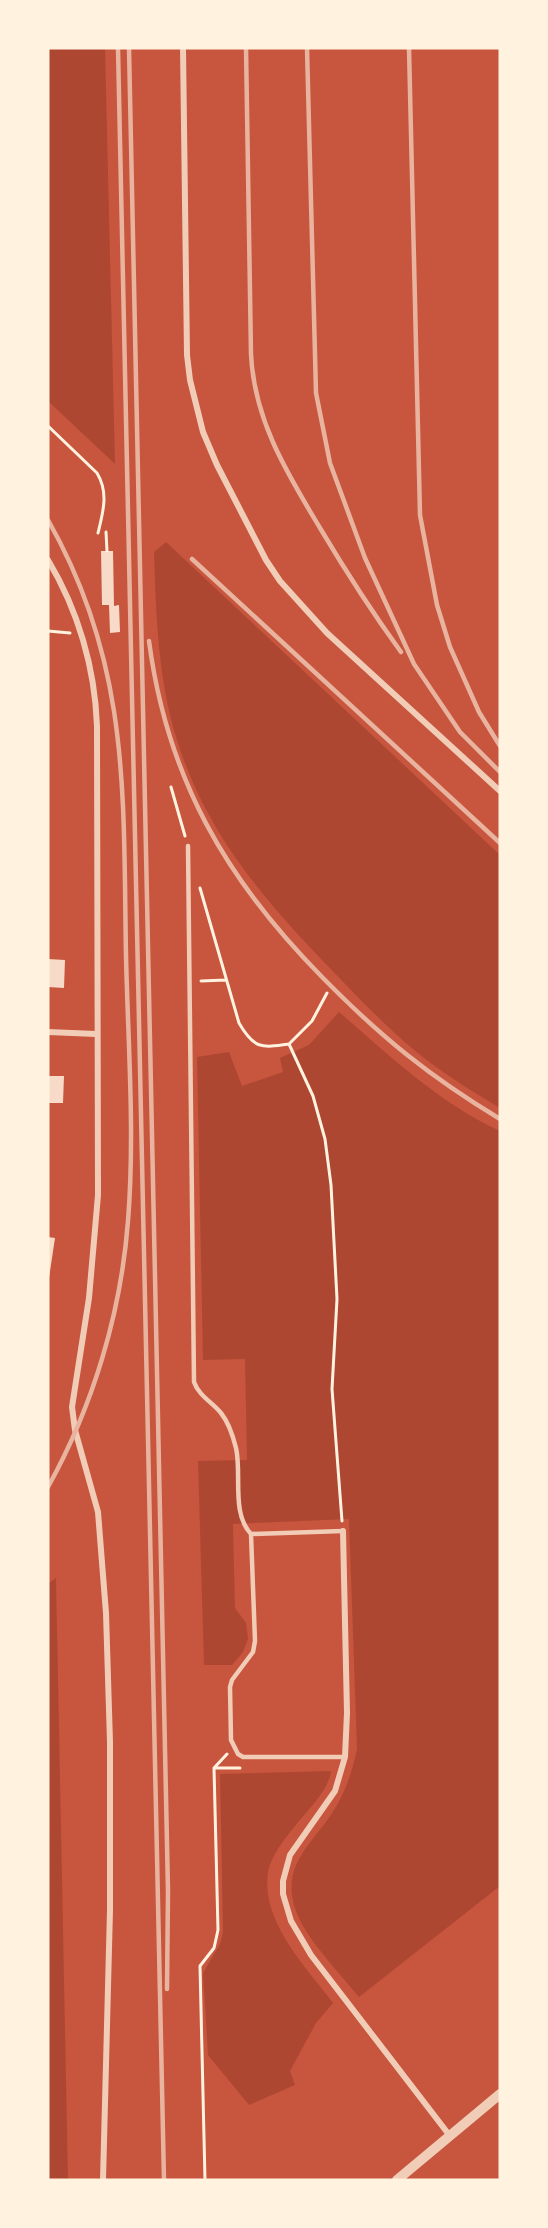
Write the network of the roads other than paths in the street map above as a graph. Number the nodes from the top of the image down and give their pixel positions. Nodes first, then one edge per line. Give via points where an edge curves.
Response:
1 (183, 48) edge
2 (48, 560) edge
3 (500, 791) edge
4 (188, 846) road end
5 (48, 1032) edge
6 (96, 1034) junction
7 (343, 1531) joint
8 (251, 1534) junction
9 (345, 1757) junction
10 (500, 2094) edge
11 (450, 2136) junction
12 (103, 2180) edge
13 (397, 2180) edge

1 - 3 street via 188,355 195,402 217,465 266,560 294,599
2 - 6 street via 81,634 93,683 97,726
4 - 8 lane via 194,1382 226,1420 231,1432 241,1514 244,1527
5 - 6 street
6 - 12 street via 96,1230 90,1298 72,1407 98,1512 106,1613 110,1910
7 - 8 lane
7 - 9 street
8 - 9 lane via 255,1641 253,1652 230,1687 233,1747 238,1754 252,1759
9 - 11 street via 335,1791 290,1856 283,1881 286,1906 311,1954
10 - 11 street
11 - 13 street

